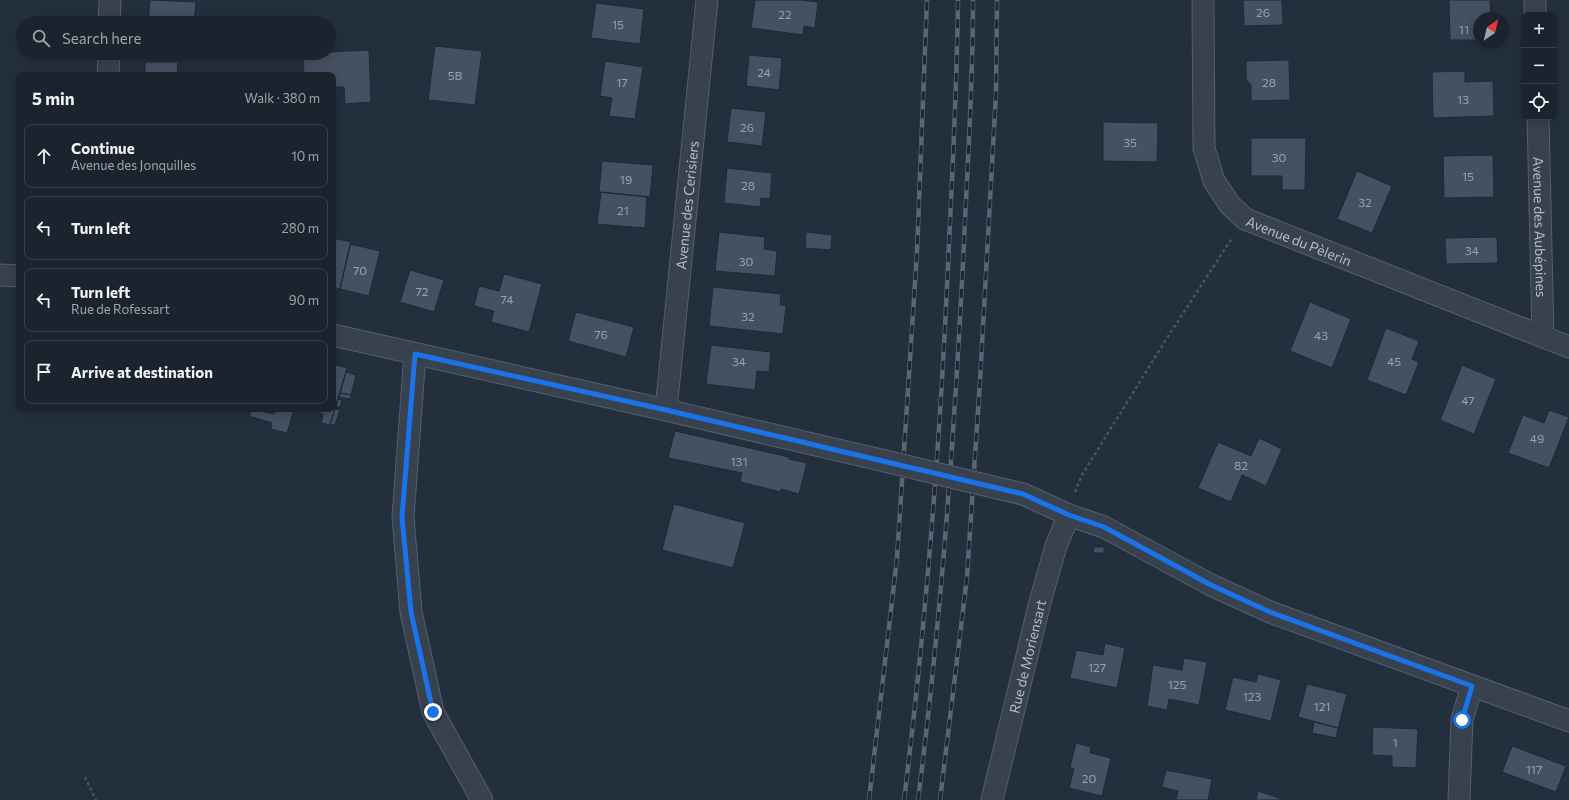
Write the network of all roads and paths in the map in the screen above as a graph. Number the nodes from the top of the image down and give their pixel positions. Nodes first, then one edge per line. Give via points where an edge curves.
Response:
1 (110, 0) edge
2 (707, 0) edge
3 (1203, 0) edge
4 (1535, 0) edge
5 (1535, 12) edge
6 (109, 16) edge
7 (109, 60) edge
8 (108, 72) edge
9 (1538, 120) edge
10 (1244, 219) junction
11 (0, 275) edge
12 (16, 276) edge
13 (336, 336) edge
14 (1543, 337) junction
15 (1569, 348) edge
16 (415, 354) junction
17 (666, 410) junction
18 (1075, 492) dead end
19 (1069, 515) junction
20 (1472, 686) junction
21 (1569, 721) edge
22 (85, 777) dead end
23 (96, 800) edge
24 (482, 800) edge
25 (992, 800) edge
26 (1459, 800) edge

1 - 6 street
2 - 17 street, Avenue des Cerisiers
3 - 10 street, Avenue du Pèlerin via 1204,148 1214,181 1230,205
4 - 5 street
7 - 8 street
9 - 14 street, Avenue des Aubépines
10 - 14 street, Avenue du Pèlerin
10 - 18 path via 1082,474
11 - 12 street
13 - 16 street
14 - 15 street, Avenue du Pèlerin
16 - 17 street
16 - 24 street via 402,517 411,612 433,712
17 - 19 street, bridge via 993,486 1023,494
19 - 20 street via 1104,527 1211,585 1270,612
19 - 25 street, Rue de Moriensart via 1056,546 1040,602
20 - 21 street
20 - 26 street via 1462,720
22 - 23 path

